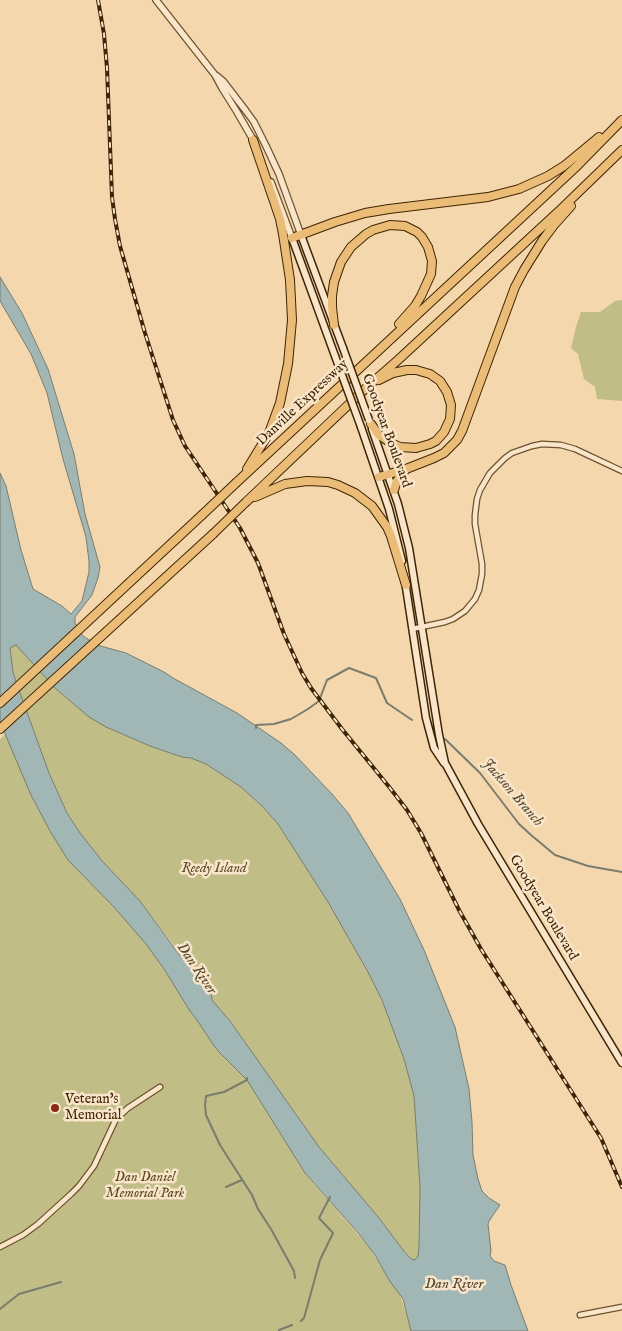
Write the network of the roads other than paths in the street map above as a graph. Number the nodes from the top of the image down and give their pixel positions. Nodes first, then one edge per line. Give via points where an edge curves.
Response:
1 (156, 0) edge
2 (215, 75) junction
3 (622, 119) edge
4 (253, 140) junction
5 (622, 151) edge
6 (301, 235) junction
7 (292, 238) junction
8 (334, 325) junction
9 (384, 344) junction
10 (370, 384) junction
11 (370, 422) junction
12 (406, 469) junction
13 (622, 470) edge
14 (389, 474) junction
15 (379, 477) junction
16 (239, 479) junction
17 (394, 490) junction
18 (248, 501) junction
19 (406, 585) junction
20 (422, 627) junction
21 (412, 629) junction
22 (0, 703) edge
23 (0, 729) edge
24 (445, 763) junction
25 (622, 1064) edge
26 (160, 1087) dead end
27 (0, 1247) edge
28 (622, 1307) edge
29 (580, 1315) dead end

1 - 2 street, Goodyear Boulevard
2 - 4 street, Goodyear Boulevard
2 - 6 street, Goodyear Boulevard via 224,81 246,111 266,146
3 - 6 highway via 564,166 519,189 488,197 365,213
3 - 9 highway, Danville Expressway via 570,173
4 - 7 street, Goodyear Boulevard
4 - 16 highway via 280,219 290,280 291,328 285,385 278,410 269,433
5 - 10 highway
5 - 12 highway via 554,225 524,270 457,440 444,453
6 - 7 highway
6 - 8 main road, Goodyear Boulevard
7 - 15 main road, Goodyear Boulevard, bridge
8 - 9 highway via 334,282 345,255 373,230 390,224 405,226 426,242 432,267 421,296
8 - 11 main road, Goodyear Boulevard, bridge
9 - 16 highway, Danville Expressway
10 - 11 highway via 399,371 416,370 440,381 451,405 448,426 441,437 416,448 391,443 379,435
10 - 18 highway
11 - 14 main road, Goodyear Boulevard
12 - 14 highway
12 - 17 highway
13 - 20 street via 561,445 532,446 505,458 490,473 478,499 475,524 482,574 475,599 453,619
14 - 15 highway
14 - 17 main road, Goodyear Boulevard
15 - 19 main road, Goodyear Boulevard via 398,541
16 - 22 highway, Danville Expressway, bridge
17 - 20 main road, Goodyear Boulevard via 410,548
18 - 19 highway via 285,484 307,481 328,482 355,493 372,506 387,527
18 - 23 highway, bridge
19 - 21 main road, Goodyear Boulevard
20 - 21 street
20 - 24 main road, Goodyear Boulevard
21 - 24 main road, Goodyear Boulevard via 426,718 434,748
24 - 25 main road, Goodyear Boulevard
26 - 27 street via 116,1119 94,1166 71,1194 38,1224
28 - 29 street

